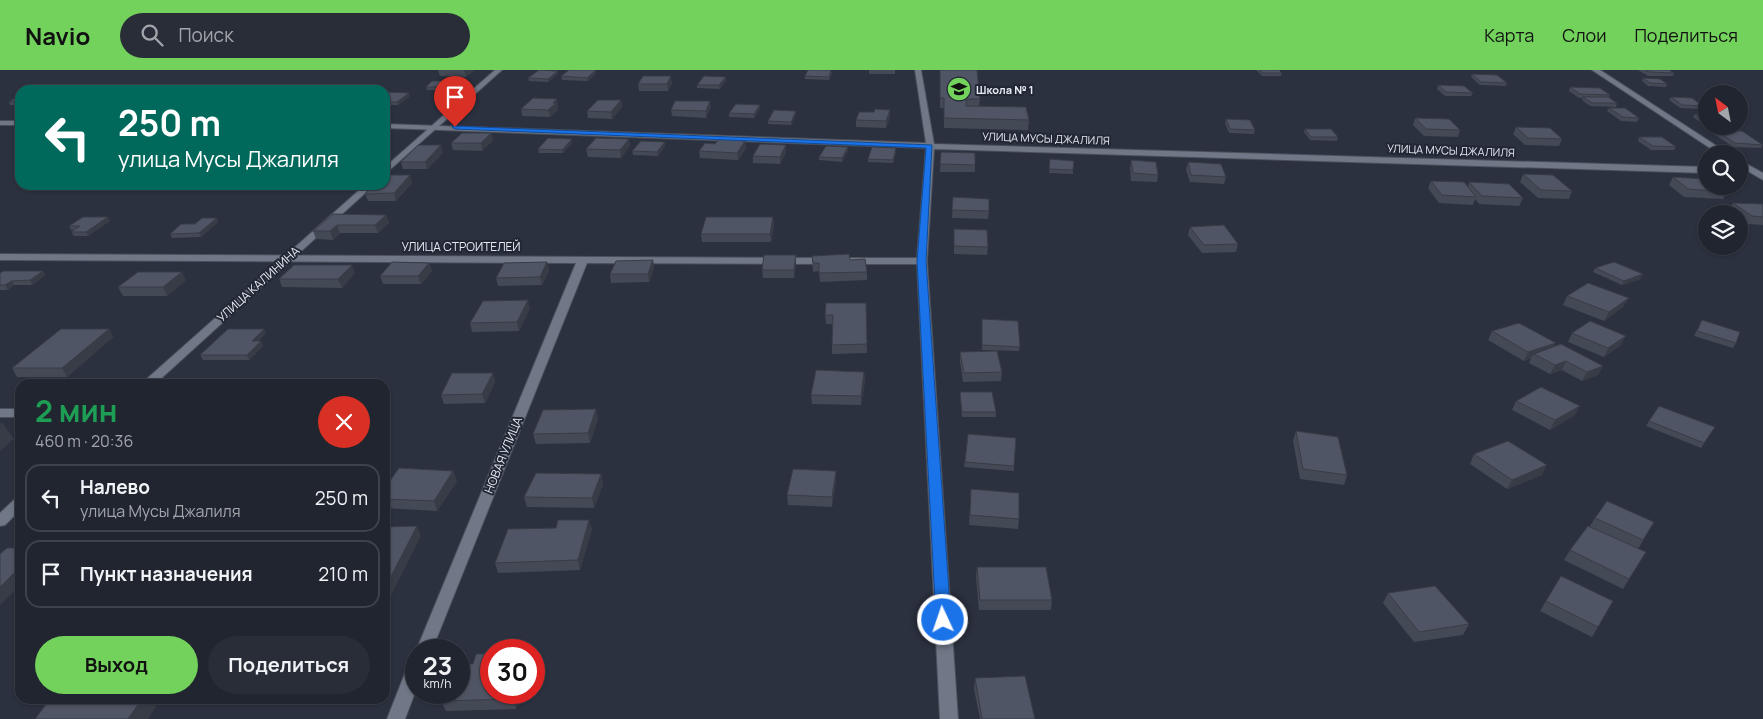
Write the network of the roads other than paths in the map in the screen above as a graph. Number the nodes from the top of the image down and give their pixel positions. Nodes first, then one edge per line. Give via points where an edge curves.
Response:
1 (499, 70) edge
2 (918, 70) edge
3 (1595, 70) edge
4 (15, 123) edge
5 (0, 124) edge
6 (390, 126) edge
7 (436, 126) junction
8 (1711, 145) edge
9 (930, 146) junction
10 (390, 167) edge
11 (1748, 168) edge
12 (1698, 170) edge
13 (1748, 172) edge
14 (1753, 172) junction
15 (1763, 172) edge
16 (1763, 178) edge
17 (364, 190) edge
18 (0, 257) edge
19 (288, 258) junction
20 (583, 259) junction
21 (922, 261) junction
22 (153, 379) edge
23 (0, 413) edge
24 (15, 413) edge
25 (15, 507) edge
26 (0, 521) edge
27 (428, 639) edge
28 (405, 696) edge
29 (396, 719) edge
30 (949, 719) edge

1 - 7 street
2 - 9 street
3 - 8 street
4 - 5 street
6 - 7 street, УЛИЦА МУСЫ ДЖАЛИЛЯ
7 - 9 street, УЛИЦА МУСЫ ДЖАЛИЛЯ
7 - 10 street
9 - 12 street, УЛИЦА МУСЫ ДЖАЛИЛЯ
9 - 21 street
11 - 14 street
13 - 14 street
14 - 15 street
14 - 16 street
17 - 19 street, УЛИЦА КАЛИНИНА
18 - 19 street, УЛИЦА СТРОИТЕЛЕЙ
19 - 20 street, УЛИЦА СТРОИТЕЛЕЙ
19 - 22 street, УЛИЦА КАЛИНИНА
20 - 21 street, УЛИЦА СТРОИТЕЛЕЙ
20 - 27 street, НОВАЯ УЛИЦА
21 - 30 street
23 - 24 street
25 - 26 street
28 - 29 street

